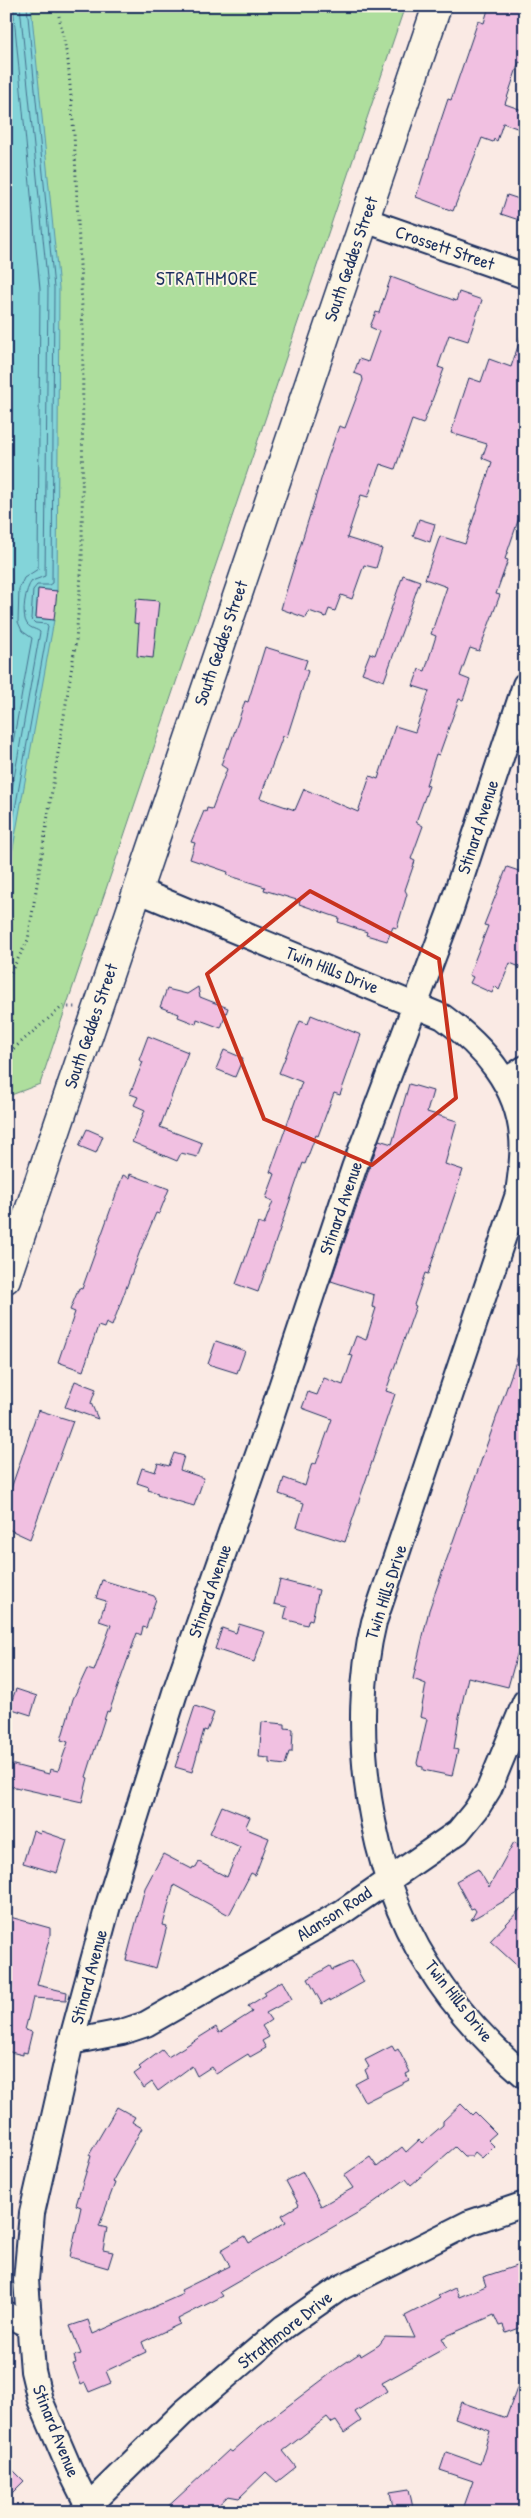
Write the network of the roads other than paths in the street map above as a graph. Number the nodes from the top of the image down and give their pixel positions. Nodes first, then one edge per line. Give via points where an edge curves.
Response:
1 (437, 6) edge
2 (364, 220) junction
3 (525, 276) edge
4 (525, 686) edge
5 (137, 890) junction
6 (416, 1004) junction
7 (525, 1068) edge
8 (506, 1081) junction
9 (6, 1279) edge
10 (525, 1702) edge
11 (388, 1879) junction
12 (71, 2042) junction
13 (525, 2076) edge
14 (525, 2204) edge
15 (6, 2314) edge
16 (28, 2325) junction
17 (87, 2510) edge

1 - 2 main road, South Geddes Street
2 - 3 street, Crossett Street
2 - 5 main road, South Geddes Street
4 - 6 street, Stinard Avenue
5 - 6 street, Twin Hills Drive
5 - 9 main road, South Geddes Street
6 - 8 street, Twin Hills Drive via 443,1017 468,1035
6 - 12 street, Stinard Avenue via 354,1168 177,1686 109,1902
7 - 8 street
8 - 11 street, Twin Hills Drive via 519,1114 522,1139 518,1194 374,1622 367,1652 363,1719 367,1790
10 - 11 street, Alanson Road via 489,1789 476,1810 458,1832
11 - 12 street, Alanson Road via 341,1913 146,2024
11 - 13 street, Twin Hills Drive via 428,1965 472,2024
12 - 16 street, Stinard Avenue via 32,2213 26,2280
14 - 17 street, Strathmore Drive via 469,2223 340,2288 284,2327 183,2413
15 - 16 street
16 - 17 street, Stinard Avenue via 40,2400

